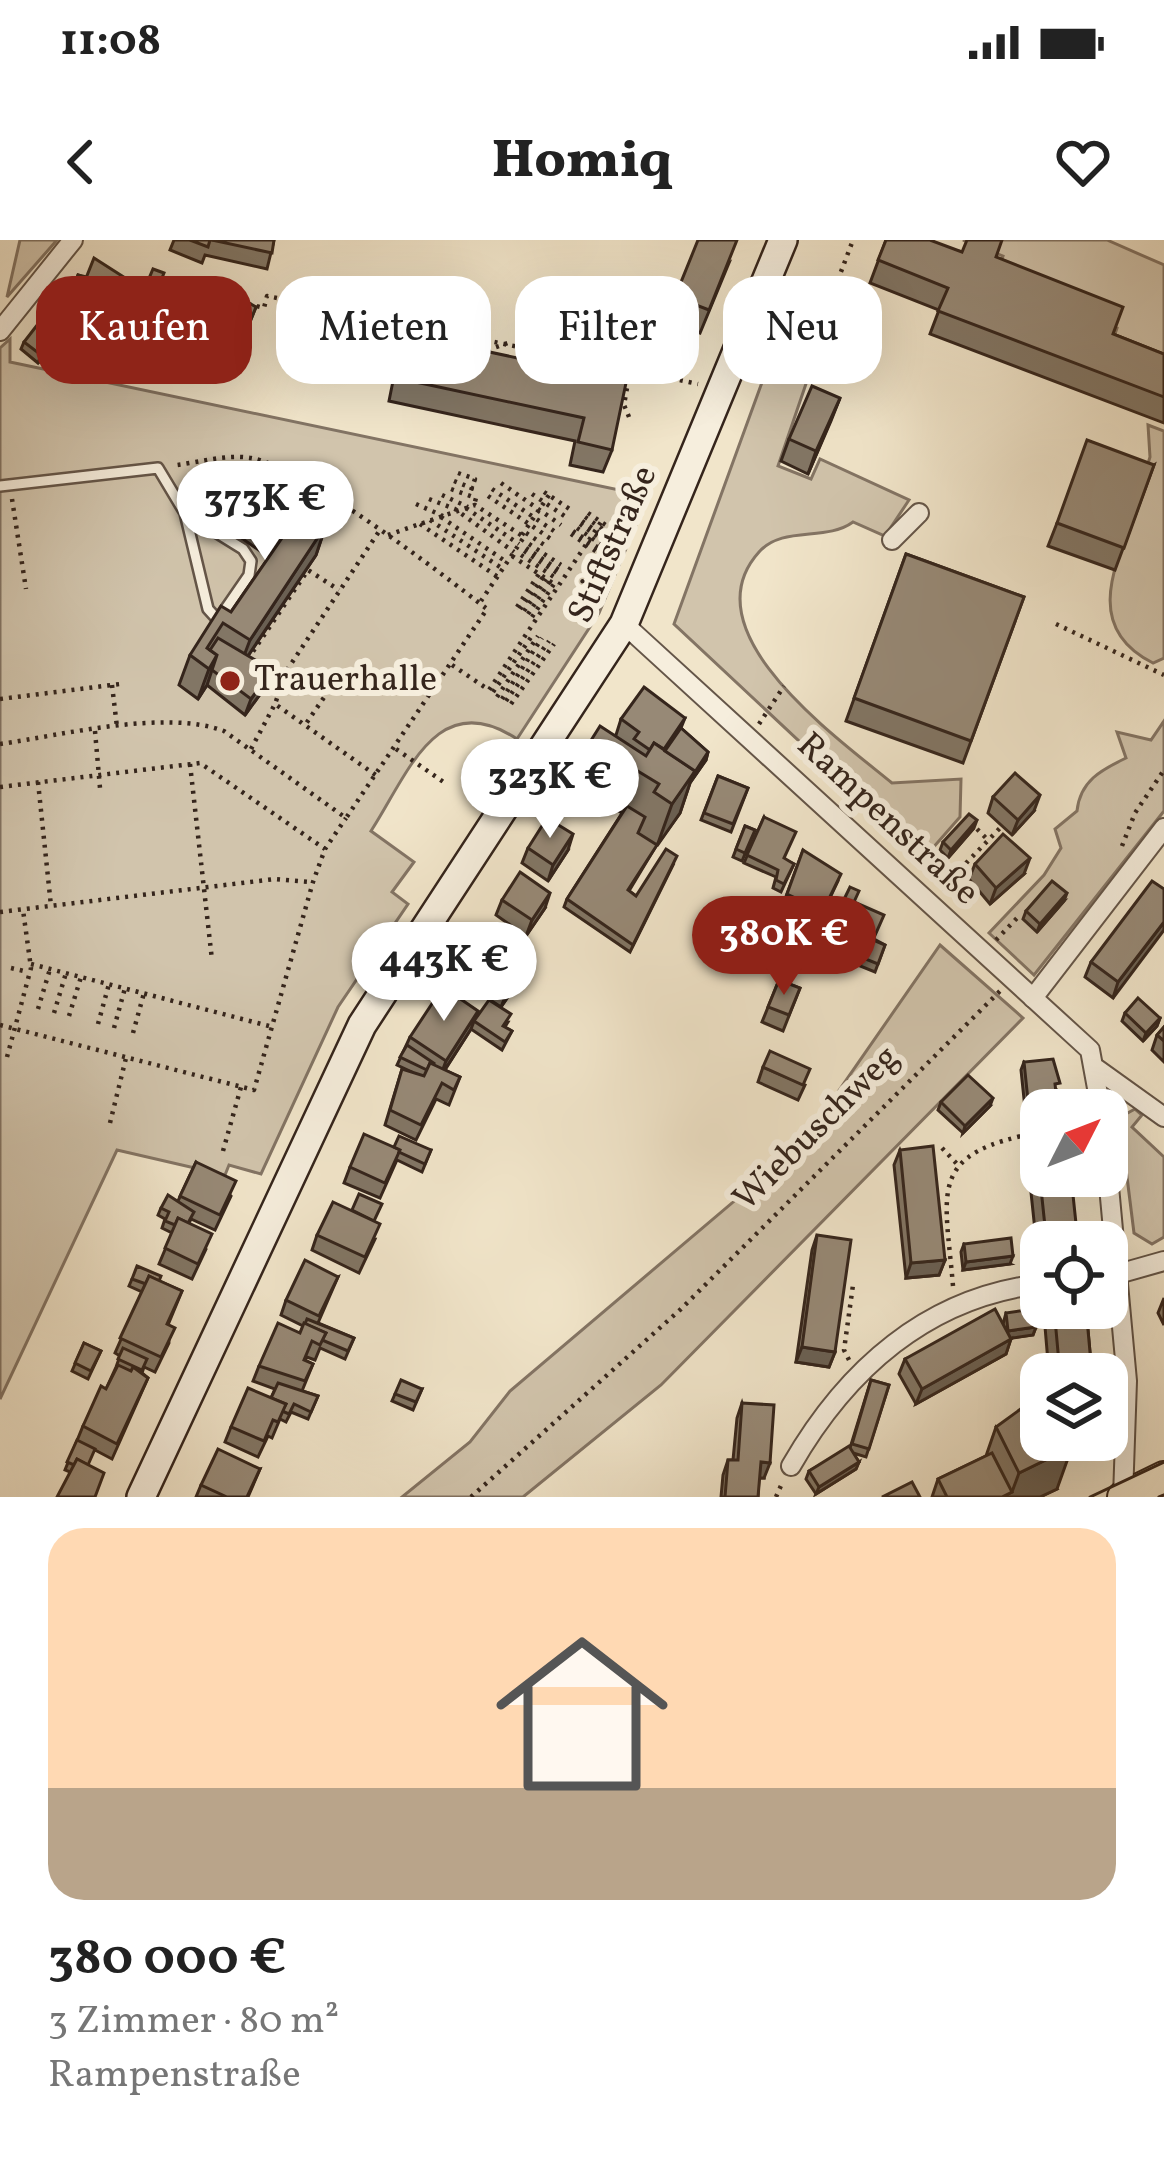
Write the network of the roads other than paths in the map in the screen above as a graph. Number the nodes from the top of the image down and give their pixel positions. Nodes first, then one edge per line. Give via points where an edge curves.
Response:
1 (74, 240) edge
2 (783, 240) edge
3 (0, 331) edge
4 (5, 486) edge
5 (185, 513) junction
6 (920, 513) dead end
7 (892, 540) dead end
8 (624, 624) junction
9 (1164, 828) edge
10 (1033, 998) junction
11 (1096, 1069) junction
12 (1098, 1089) edge
13 (1164, 1117) edge
14 (1164, 1261) edge
15 (1128, 1271) edge
16 (1020, 1290) edge
17 (1120, 1329) edge
18 (791, 1466) dead end
19 (1164, 1477) edge
20 (141, 1497) edge
21 (1123, 1497) edge

1 - 3 street
2 - 8 street, Stiftstraße
4 - 5 lane via 158,468
5 - 5 lane via 208,609 218,620 251,561
6 - 7 street
8 - 10 street, Rampenstraße
8 - 20 street, Stiftstraße via 362,1025
9 - 10 street
10 - 11 street, Rampenstraße via 1090,1051
11 - 12 street
11 - 13 street, Rampenstraße
14 - 15 street
16 - 18 street via 955,1307 902,1336 856,1376
17 - 21 street via 1127,1381
19 - 21 main road

